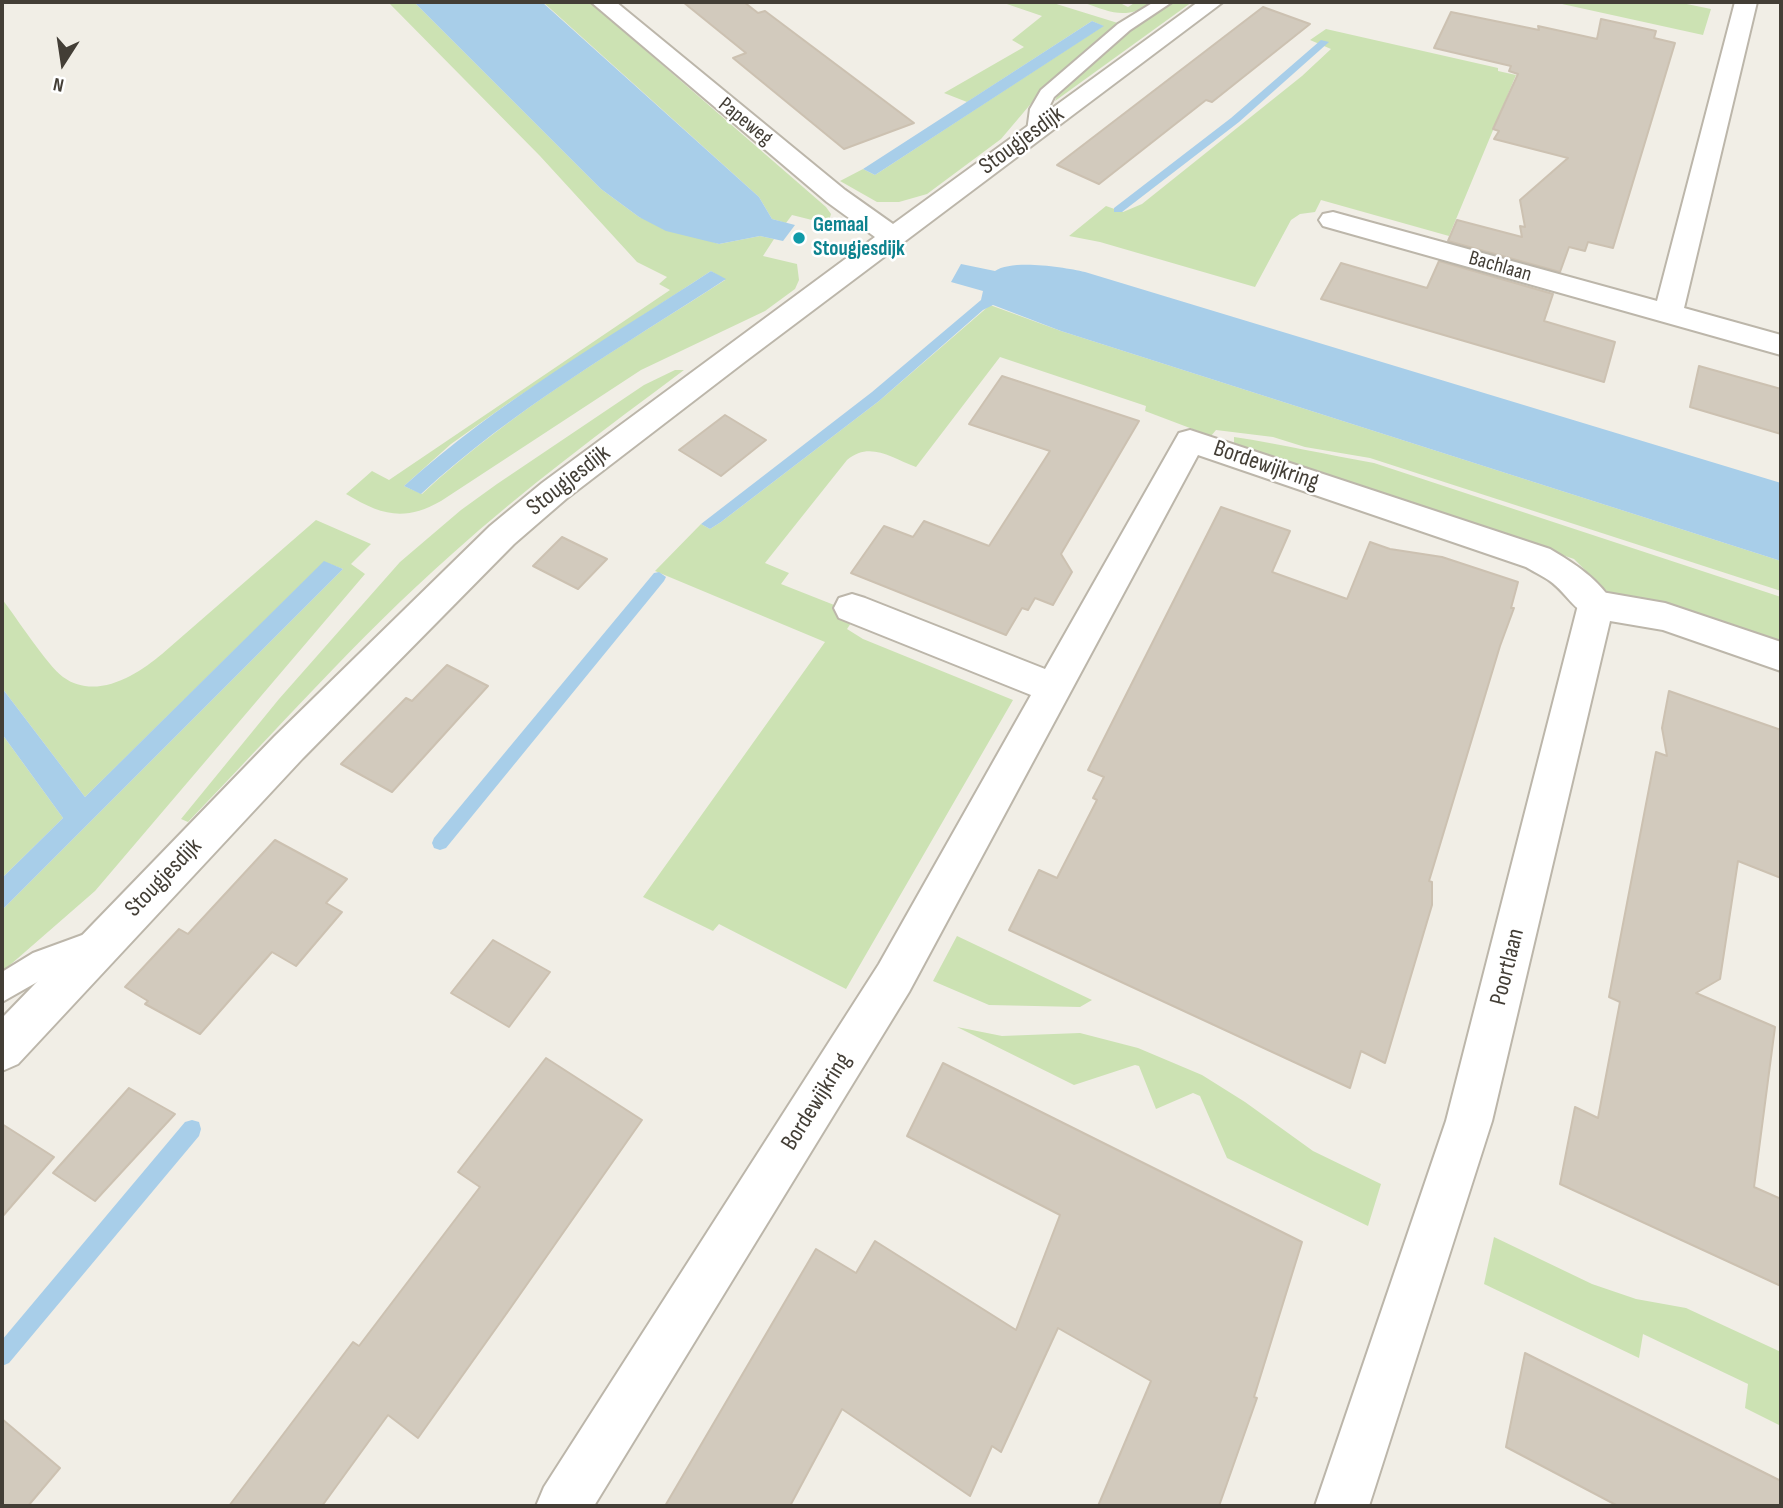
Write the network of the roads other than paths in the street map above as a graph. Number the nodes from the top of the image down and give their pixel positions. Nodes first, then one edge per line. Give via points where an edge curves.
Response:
1 (602, 2) edge
2 (1164, 2) edge
3 (1212, 2) edge
4 (1746, 2) edge
5 (1036, 131) junction
6 (1333, 220) dead end
7 (893, 237) junction
8 (1668, 313) junction
9 (1781, 345) edge
10 (1597, 605) junction
11 (852, 608) dead end
12 (1781, 657) edge
13 (1054, 688) junction
14 (104, 940) junction
15 (2, 988) edge
16 (2, 1049) edge
17 (563, 1506) edge
18 (1342, 1506) edge

1 - 7 street, Papeweg via 825,187
2 - 5 lane via 1124,27 1047,94
3 - 5 street, Stougjesdijk
4 - 8 street
5 - 7 street, Stougjesdijk
6 - 8 street, Bachlaan
7 - 14 street, Stougjesdijk via 608,449 502,535
8 - 9 street, Bachlaan
10 - 12 street via 1665,617
10 - 13 street, Bordewijkring via 1564,573 1538,558 1190,441
10 - 18 street, Poortlaan via 1469,1121
11 - 13 street
13 - 17 street, Bordewijkring via 894,978
14 - 15 lane via 43,963
14 - 16 street, Stougjesdijk

